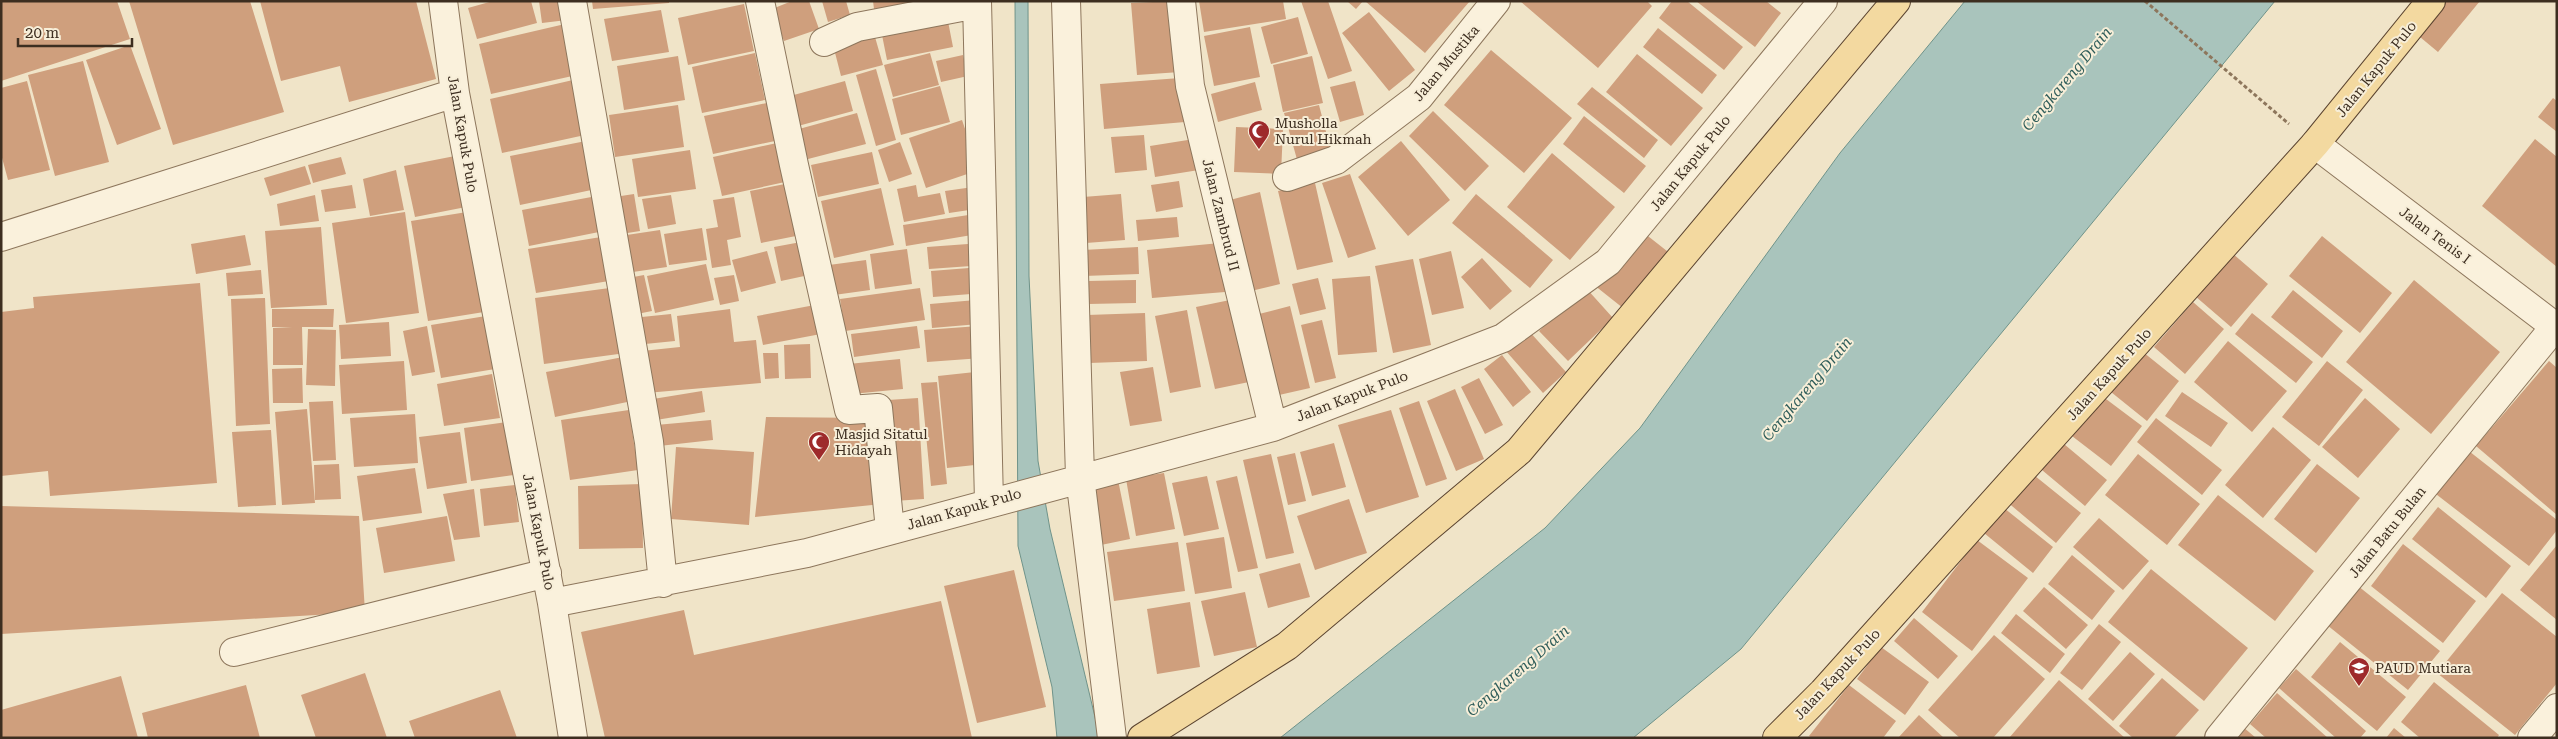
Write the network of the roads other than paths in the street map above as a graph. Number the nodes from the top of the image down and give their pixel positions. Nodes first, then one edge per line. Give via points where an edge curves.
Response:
1 (443, 1) edge
2 (572, 1) edge
3 (760, 1) edge
4 (1066, 1) edge
5 (1181, 1) edge
6 (1496, 1) edge
7 (1823, 1) edge
8 (1896, 1) edge
9 (2431, 1) edge
10 (977, 3) edge
11 (824, 42) dead end
12 (454, 93) junction
13 (2315, 144) junction
14 (1287, 177) dead end
15 (1, 237) edge
16 (2556, 326) edge
17 (1273, 427) junction
18 (1080, 477) junction
19 (1000, 499) junction
20 (890, 530) junction
21 (548, 573) junction
22 (663, 583) junction
23 (552, 603) junction
24 (234, 652) dead end
25 (2557, 708) edge
26 (574, 738) edge
27 (1112, 738) edge
28 (1142, 738) edge
29 (1777, 738) edge
30 (2219, 738) edge
31 (2532, 738) edge

1 - 12 street, Jalan Kapuk Pulo
2 - 22 street via 649,442
3 - 20 street via 849,410 878,408
4 - 18 street
5 - 17 street, Jalan Zambrud II via 1190,86
6 - 14 street, Jalan Mustika via 1419,98 1336,160
7 - 17 street, Jalan Kapuk Pulo via 1608,262 1503,338
8 - 28 main road via 1519,451 1287,646
9 - 13 main road, Jalan Kapuk Pulo
10 - 11 street via 857,27
10 - 19 street
12 - 15 street
12 - 21 street, Jalan Kapuk Pulo
13 - 16 street, Jalan Tenis I
13 - 29 main road, Jalan Kapuk Pulo via 1823,692
16 - 30 street, Jalan Batu Bulan
17 - 18 street, Jalan Kapuk Pulo
18 - 19 street, Jalan Kapuk Pulo
18 - 27 street
19 - 20 street, Jalan Kapuk Pulo
20 - 22 street, Jalan Kapuk Pulo via 807,552
21 - 23 street, Jalan Kapuk Pulo
21 - 24 street
22 - 23 street, Jalan Kapuk Pulo
23 - 26 street
25 - 31 street

